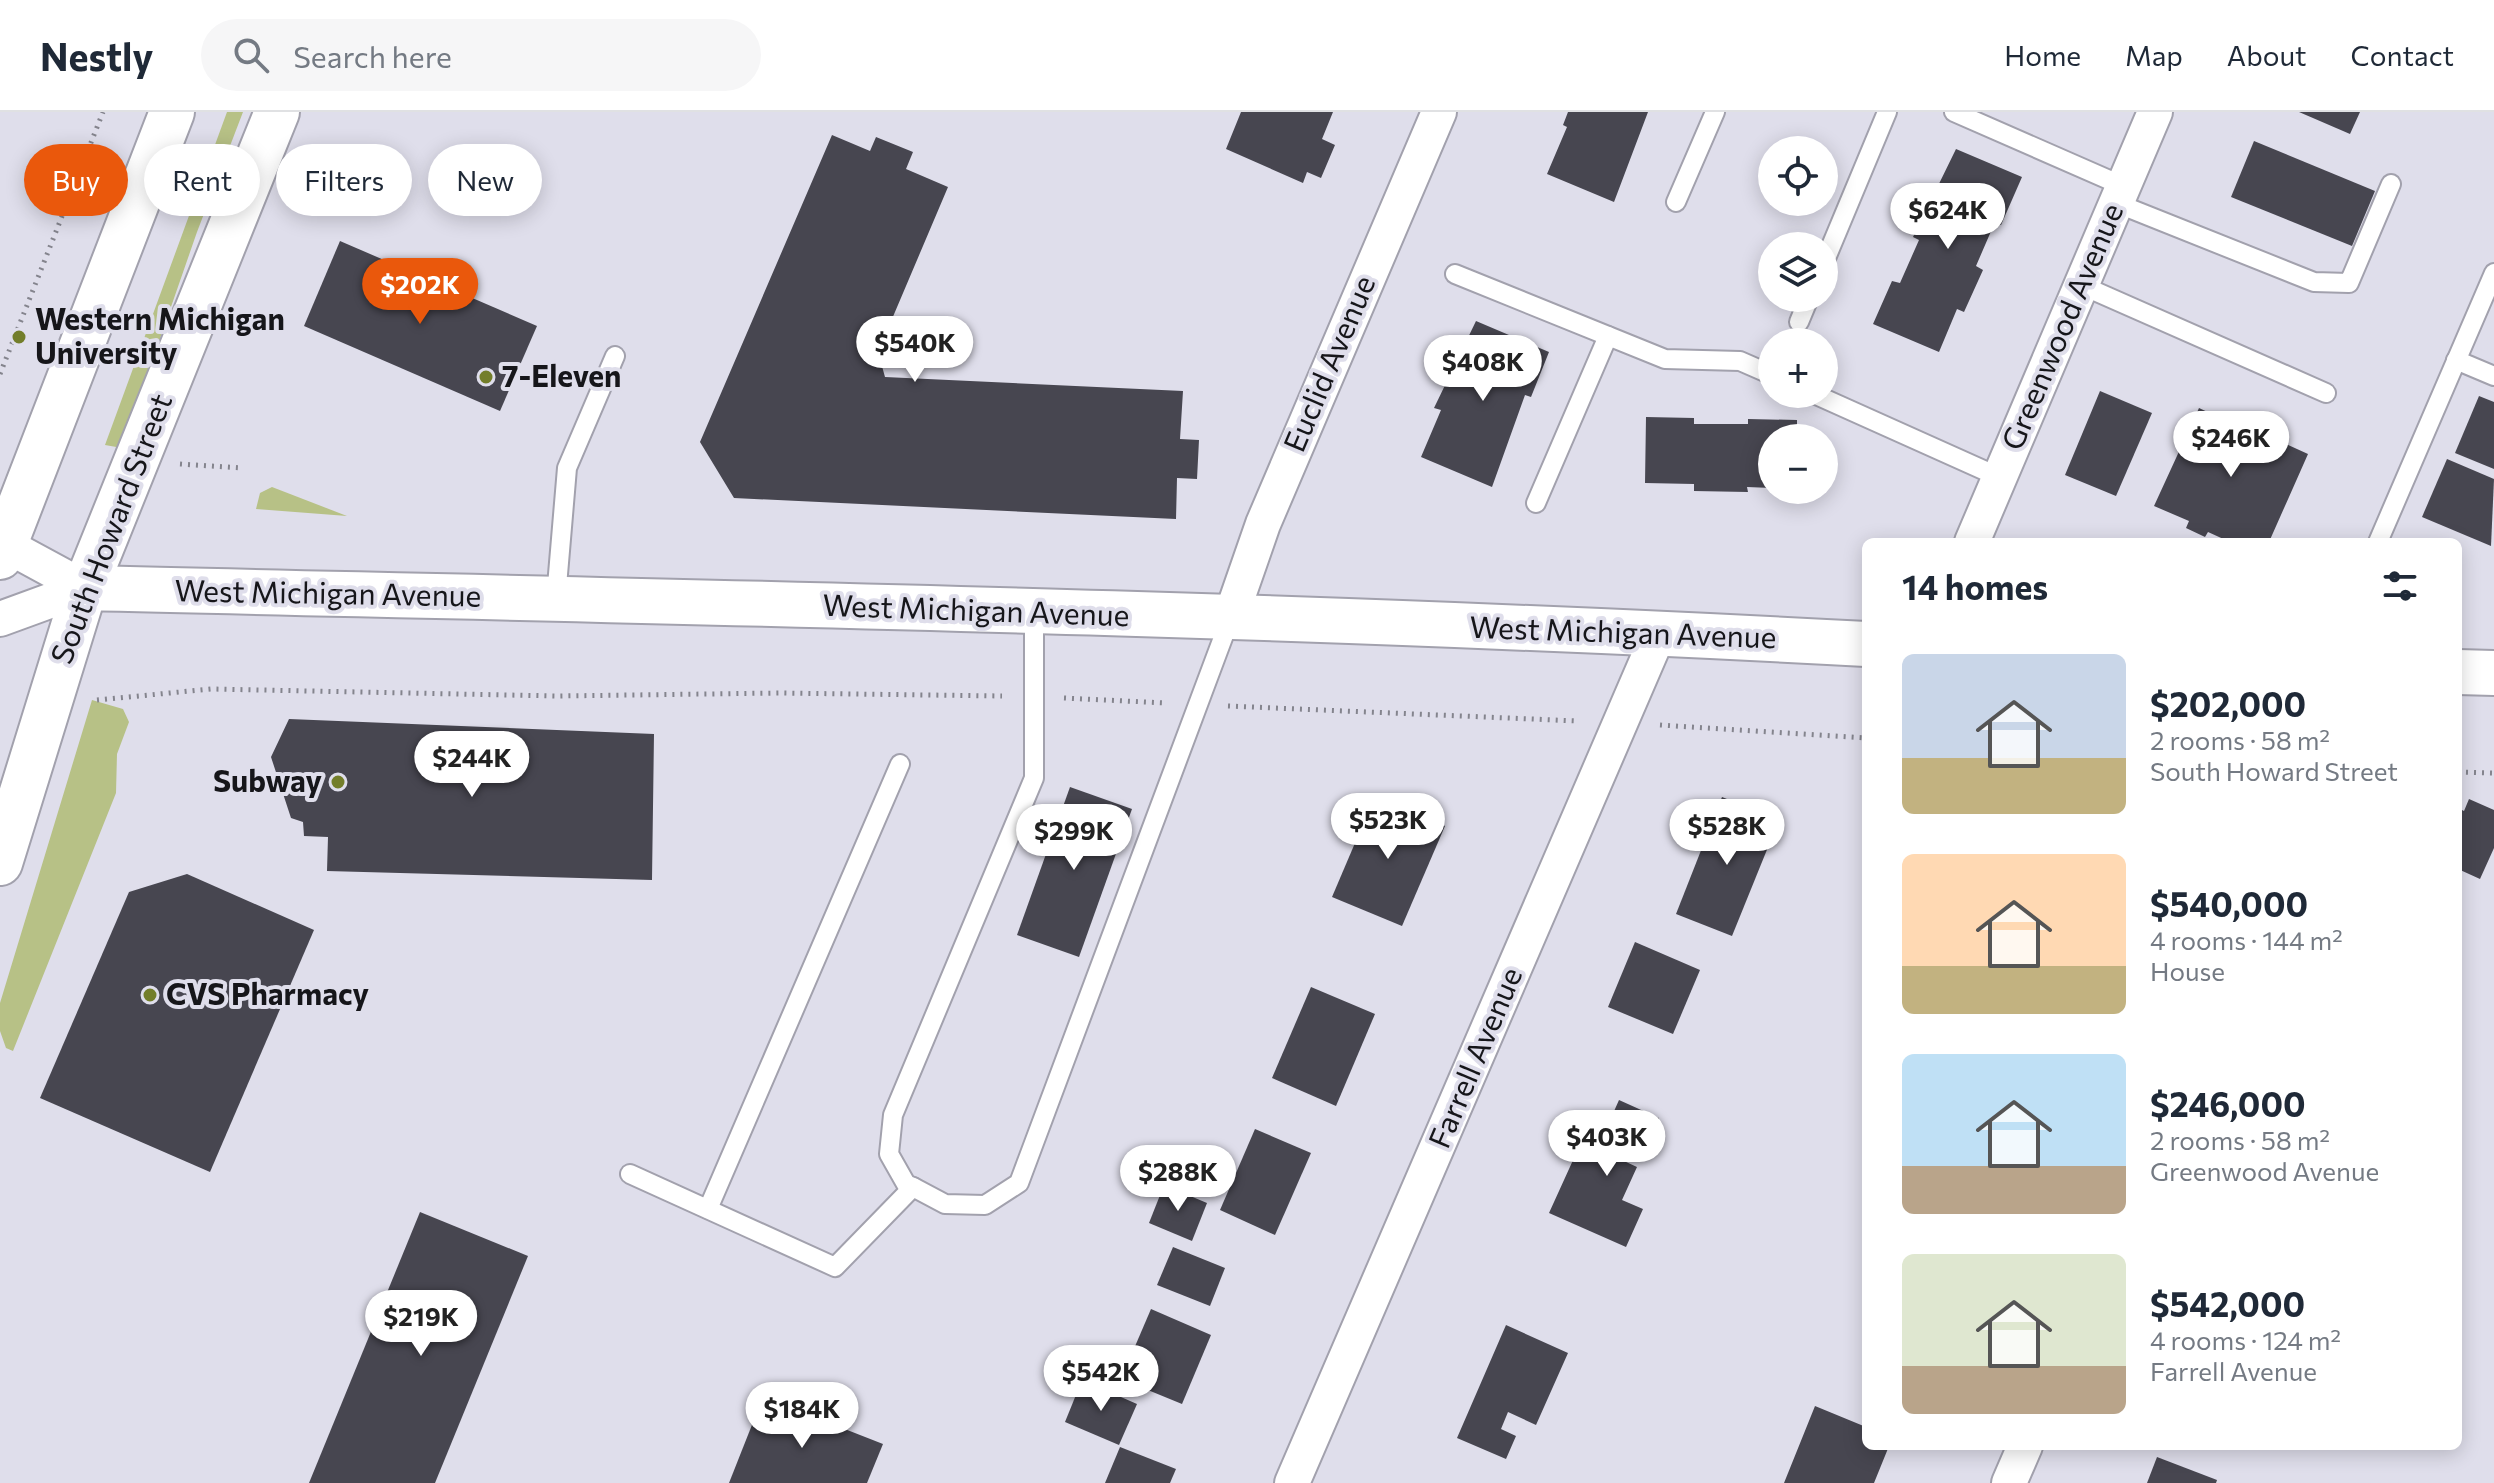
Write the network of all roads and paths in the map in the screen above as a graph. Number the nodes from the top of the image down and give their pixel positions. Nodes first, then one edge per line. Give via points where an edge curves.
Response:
1 (103, 112) edge
2 (172, 112) edge
3 (277, 112) edge
4 (1439, 112) edge
5 (1715, 112) edge
6 (1887, 112) edge
7 (1954, 112) edge
8 (2155, 112) edge
9 (2391, 184) dead end
10 (2120, 194) junction
11 (1676, 202) dead end
12 (1837, 232) edge
13 (2494, 273) edge
14 (1455, 274) dead end
15 (2081, 285) junction
16 (1803, 312) edge
17 (1799, 322) dead end
18 (1608, 336) junction
19 (615, 356) dead end
20 (2456, 360) junction
21 (1758, 369) edge
22 (0, 374) edge
23 (2494, 376) edge
24 (2326, 393) dead end
25 (1838, 405) edge
26 (1999, 477) junction
27 (1536, 503) dead end
28 (1974, 538) edge
29 (2380, 538) edge
30 (2, 547) edge
31 (85, 588) junction
32 (556, 601) junction
33 (1034, 612) junction
34 (0, 619) edge
35 (1230, 619) junction
36 (1659, 633) junction
37 (1862, 644) edge
38 (2462, 672) edge
39 (2494, 673) edge
40 (1034, 696) junction
41 (48, 699) junction
42 (1198, 704) junction
43 (1620, 723) junction
44 (1862, 738) edge
45 (900, 764) dead end
46 (2462, 772) edge
47 (2494, 773) edge
48 (0, 863) edge
49 (630, 1174) dead end
50 (913, 1187) junction
51 (708, 1209) junction
52 (2023, 1450) edge
53 (1292, 1483) edge
54 (2009, 1483) edge

1 - 22 path
2 - 30 street
3 - 31 street, South Howard Street
4 - 35 street, Euclid Avenue via 1263,524
5 - 11 lane
6 - 12 lane
7 - 10 lane
8 - 10 street, Greenwood Avenue
9 - 10 lane via 2349,283 2314,282
10 - 15 street, Greenwood Avenue
13 - 20 lane
14 - 18 lane
15 - 24 lane
15 - 26 street, Greenwood Avenue
16 - 17 lane
18 - 21 lane via 1665,359 1740,361
18 - 27 lane
19 - 32 lane via 567,468
20 - 23 lane
20 - 29 lane
25 - 26 lane
26 - 28 street, Greenwood Avenue
30 - 31 street, West Michigan Avenue
31 - 32 street, West Michigan Avenue
31 - 34 street, West Michigan Avenue
31 - 41 street, South Howard Street
32 - 33 street, West Michigan Avenue
33 - 35 street, West Michigan Avenue
33 - 40 lane
35 - 36 street, West Michigan Avenue
35 - 42 lane
36 - 37 street, West Michigan Avenue
36 - 43 street, Farrell Avenue
38 - 39 street
40 - 41 path via 557,696 211,689
40 - 42 path
40 - 50 lane via 1034,778 893,1115 889,1154
41 - 48 street, South Howard Street
42 - 43 path
42 - 50 lane via 1019,1183 985,1205 945,1204
43 - 44 path
43 - 53 street, Farrell Avenue
45 - 51 lane
46 - 47 path
49 - 51 lane
50 - 51 lane via 835,1267
52 - 54 street

